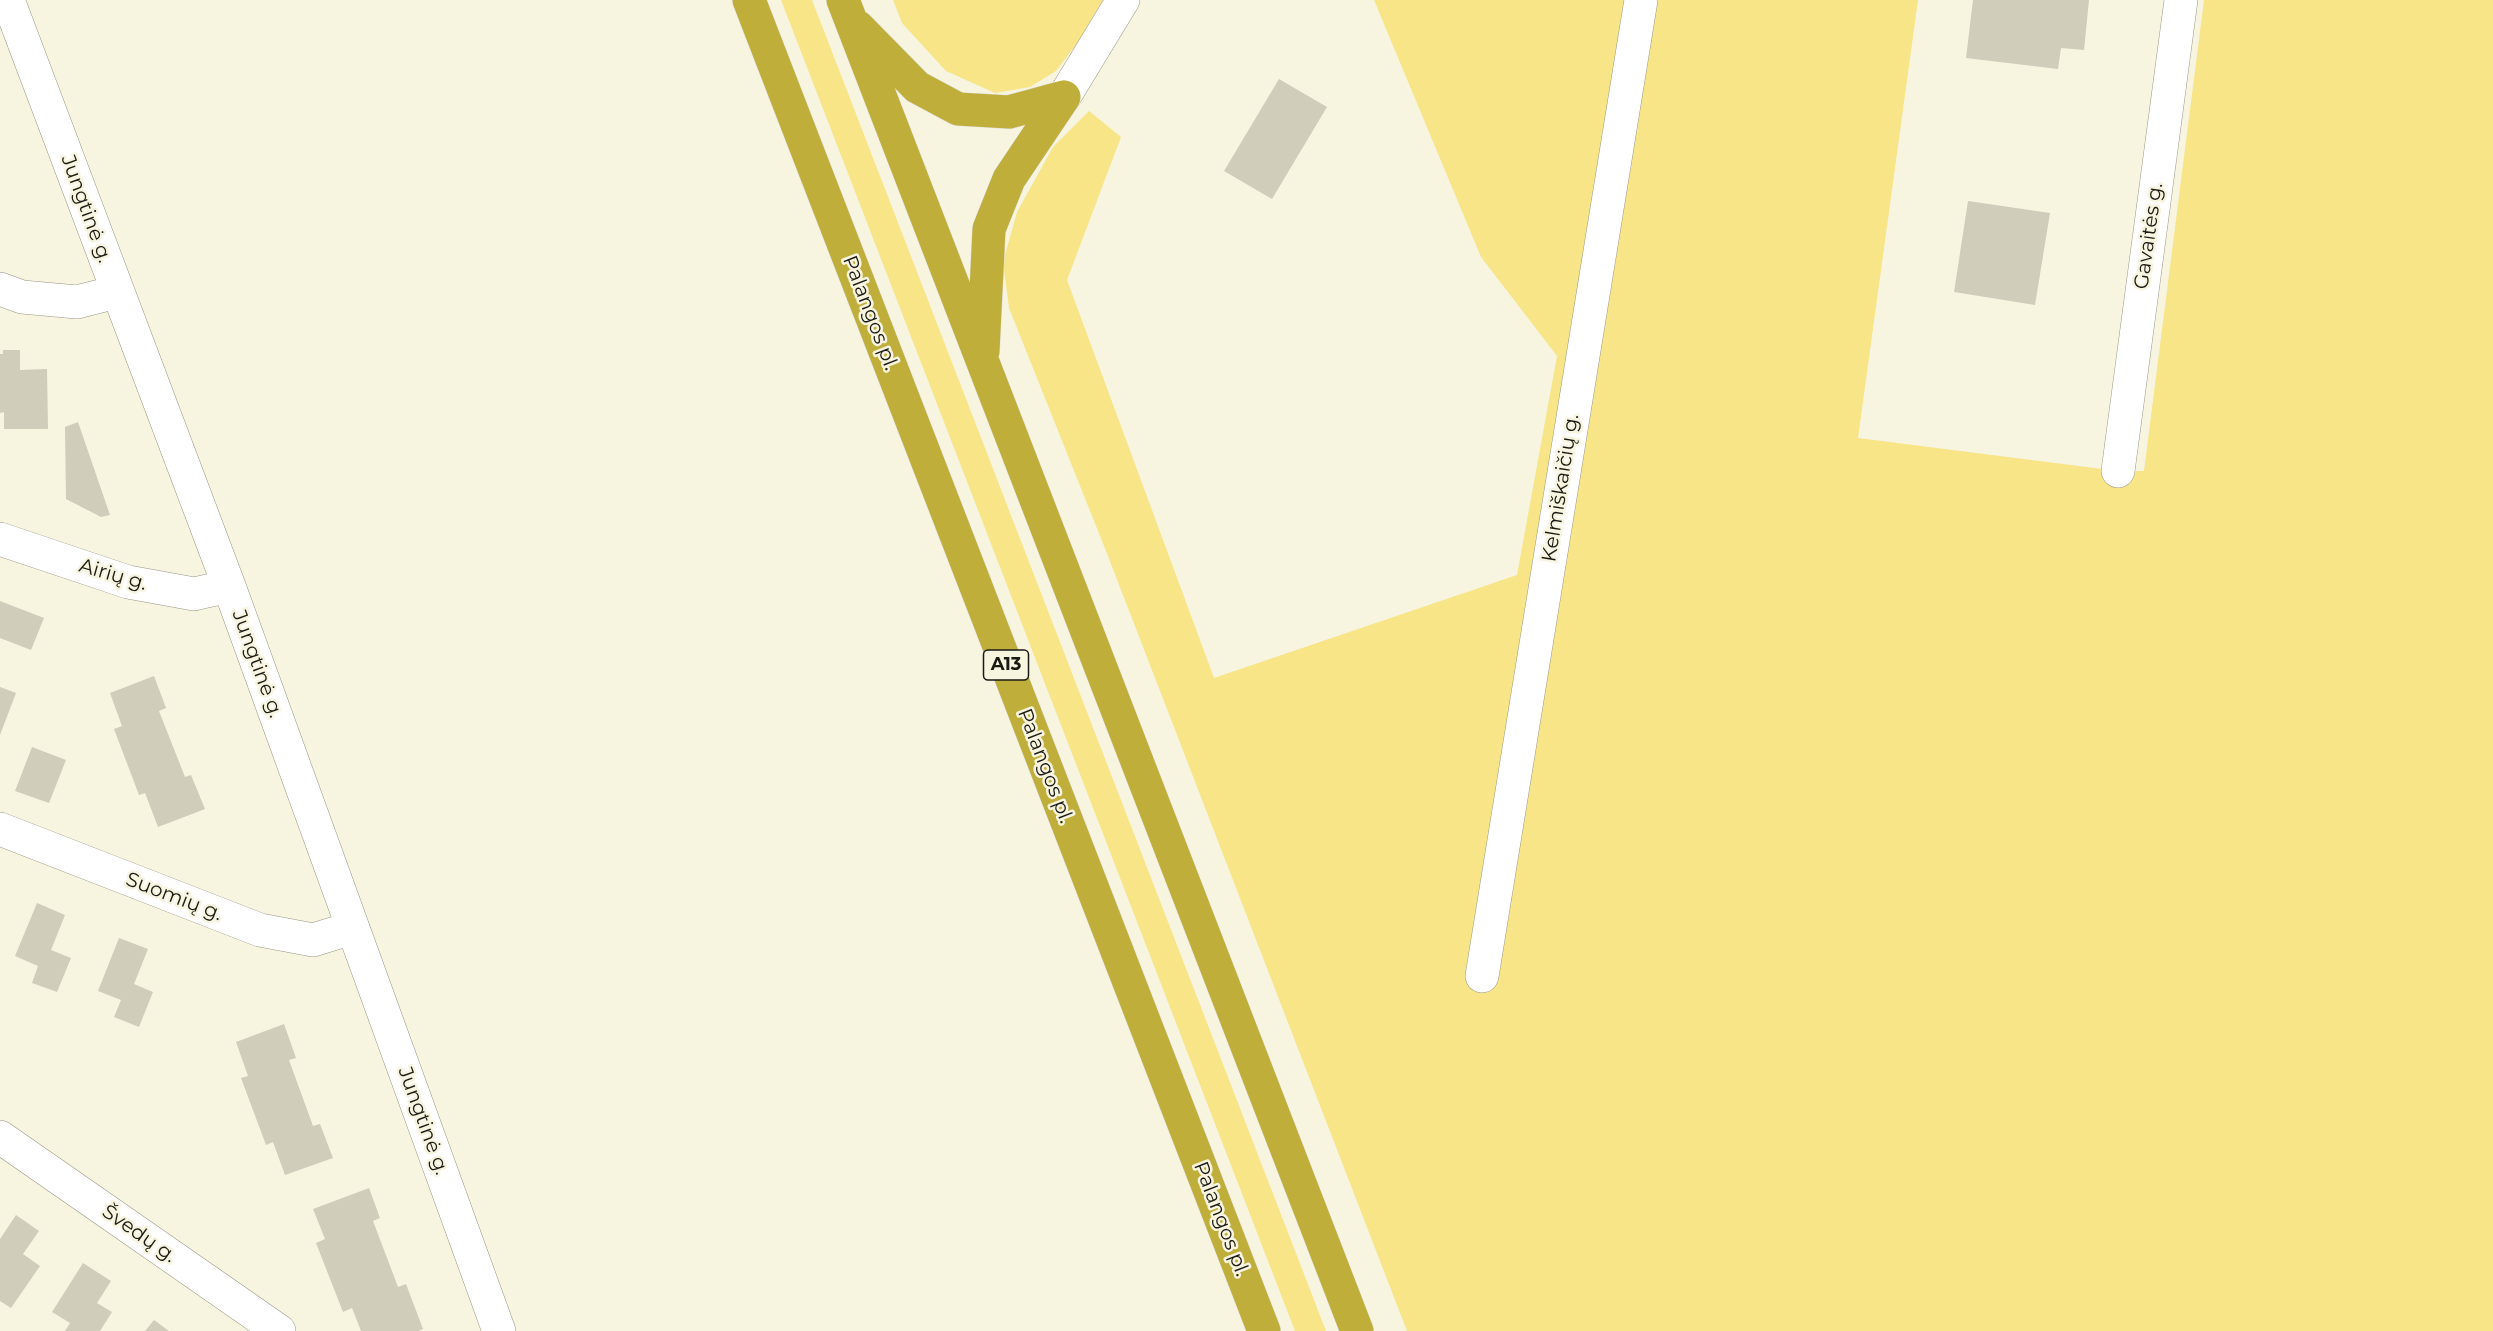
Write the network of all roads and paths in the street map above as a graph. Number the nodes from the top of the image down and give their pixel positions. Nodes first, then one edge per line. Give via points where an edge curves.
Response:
1 (8, 0) edge
2 (749, 0) edge
3 (1123, 0) edge
4 (1641, 0) edge
5 (2181, 0) edge
6 (846, 9) edge
7 (1064, 97) junction
8 (0, 290) edge
9 (116, 292) junction
10 (983, 362) junction
11 (2118, 471) dead end
12 (0, 539) edge
13 (229, 585) junction
14 (0, 829) edge
15 (352, 928) junction
16 (1482, 976) dead end
17 (0, 1137) edge
18 (279, 1331) edge
19 (499, 1331) edge
20 (1264, 1331) edge
21 (1358, 1331) edge

1 - 9 street, Jungtinė g.
2 - 20 highway, Palangos pl. / A13
3 - 7 street
4 - 16 street, Kelmiškaičių g.
5 - 11 street, Gavaitės g.
6 - 7 highway via 918,87 958,109 1009,112
6 - 10 highway
7 - 10 highway via 1009,179 989,230
8 - 9 street via 22,297 77,302
9 - 13 street, Jungtinė g.
10 - 21 highway
12 - 13 street, Airių g. via 128,582 194,594
13 - 15 street, Jungtinė g.
14 - 15 street, Suomių g. via 260,930 313,940
15 - 19 street, Jungtinė g.
17 - 18 street, Švedų g.

